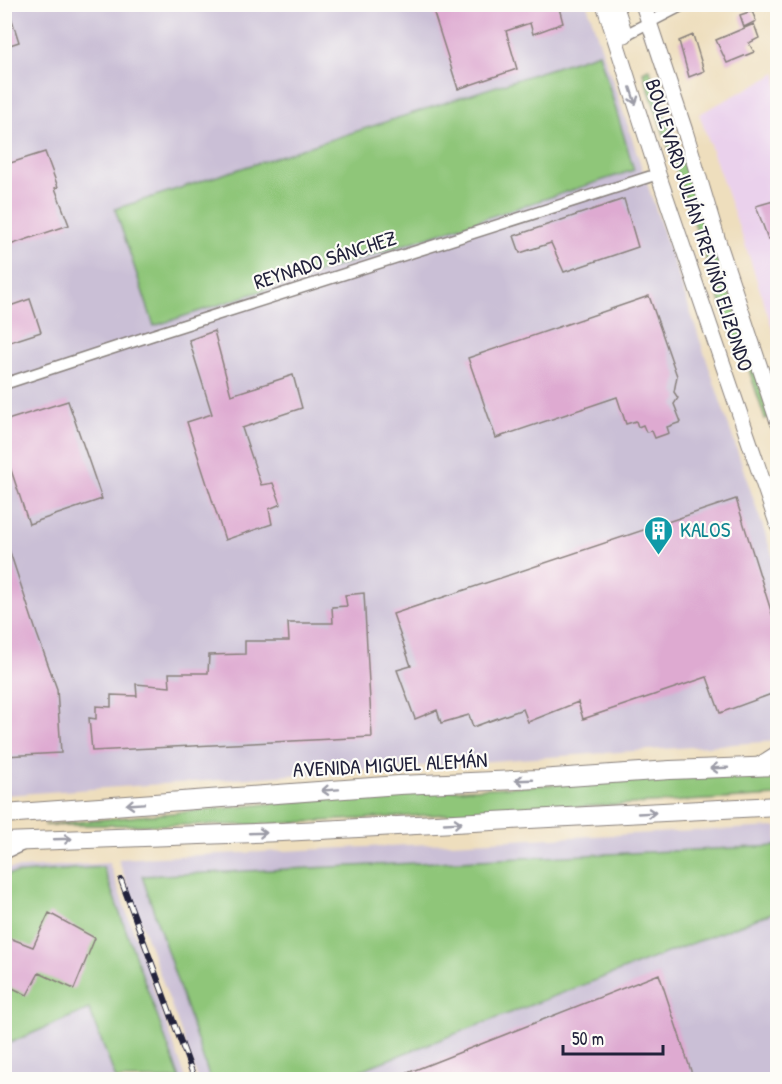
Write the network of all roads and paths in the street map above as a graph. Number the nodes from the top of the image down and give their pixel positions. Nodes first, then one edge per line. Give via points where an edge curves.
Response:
1 (604, 4) edge
2 (615, 4) edge
3 (643, 4) edge
4 (685, 4) edge
5 (644, 25) junction
6 (620, 37) junction
7 (658, 174) junction
8 (690, 267) junction
9 (4, 384) edge
10 (777, 422) edge
11 (763, 464) dead end
12 (777, 526) edge
13 (777, 753) edge
14 (777, 766) edge
15 (756, 767) junction
16 (777, 806) edge
17 (4, 814) edge
18 (32, 840) junction
19 (4, 842) edge
20 (4, 854) edge

1 - 6 main road, BOULEVARD JULIÁN TREVIÑO ELIZONDO
2 - 6 main road
3 - 5 main road, BOULEVARD JULIÁN TREVIÑO ELIZONDO
4 - 5 street
5 - 6 street
5 - 10 main road, BOULEVARD JULIÁN TREVIÑO ELIZONDO via 685,131
6 -> 7 main road, BOULEVARD JULIÁN TREVIÑO ELIZONDO
7 - 8 main road, BOULEVARD JULIÁN TREVIÑO ELIZONDO
7 - 9 street, REYNADO SÁNCHEZ
8 - 11 main road via 703,287
8 - 12 main road, BOULEVARD JULIÁN TREVIÑO ELIZONDO
13 - 15 main road
14 - 15 highway, AVENIDA MIGUEL ALEMÁN
15 -> 17 highway, AVENIDA MIGUEL ALEMÁN via 399,785
18 -> 16 highway via 282,832
18 - 19 highway
18 - 20 street

